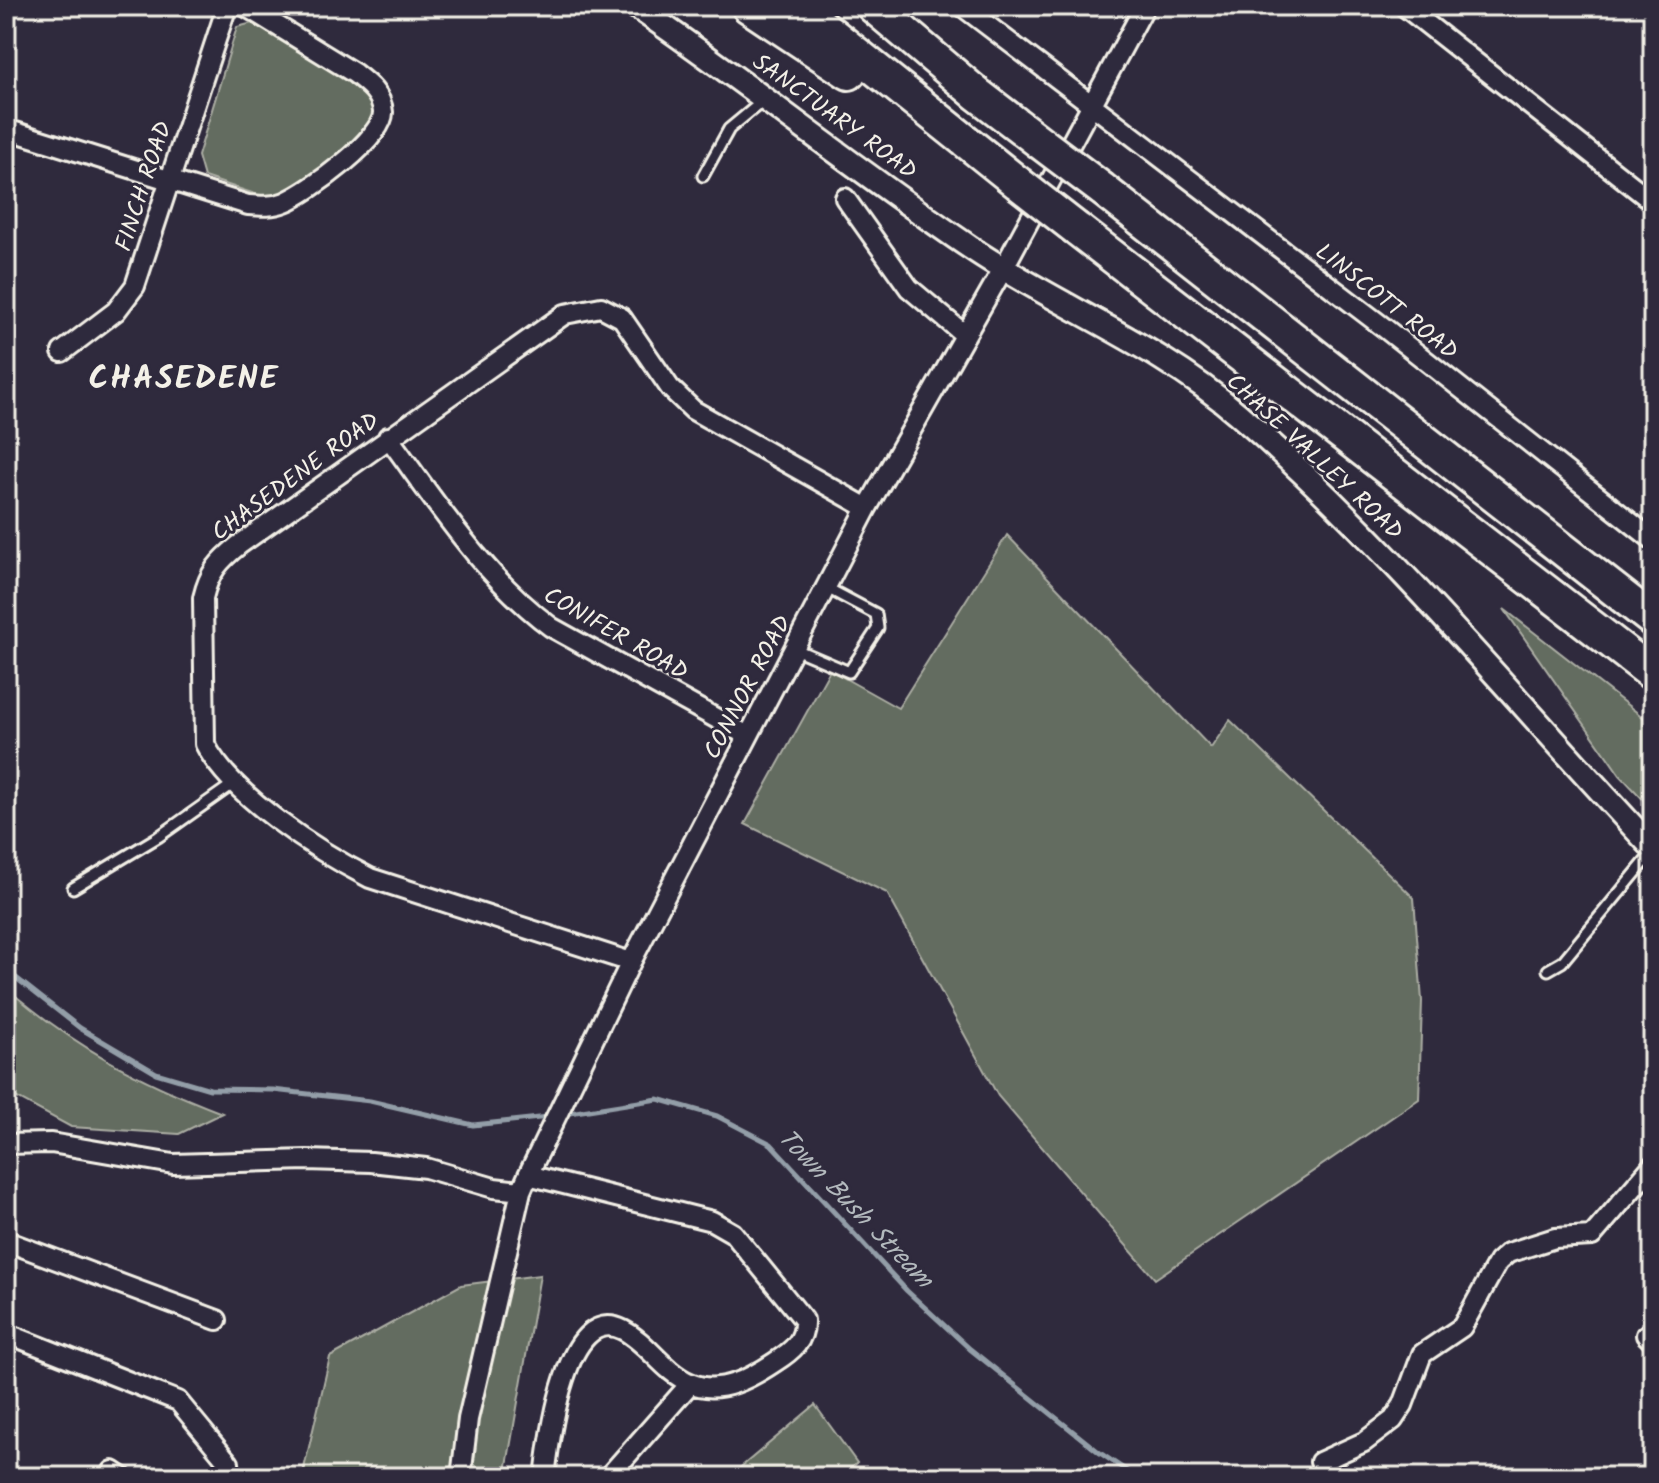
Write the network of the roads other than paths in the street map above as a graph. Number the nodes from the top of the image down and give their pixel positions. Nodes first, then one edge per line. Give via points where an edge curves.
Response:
1 (227, 6) edge
2 (245, 6) edge
3 (635, 6) edge
4 (748, 6) edge
5 (797, 6) edge
6 (873, 6) edge
7 (962, 6) edge
8 (1145, 6) edge
9 (1404, 6) edge
10 (767, 98) junction
11 (1089, 103) junction
12 (6, 129) edge
13 (984, 158) junction
14 (703, 176) dead end
15 (170, 180) junction
16 (845, 198) dead end
17 (1653, 202) edge
18 (1003, 269) junction
19 (965, 335) junction
20 (62, 352) dead end
21 (388, 437) junction
22 (867, 508) junction
23 (1653, 540) edge
24 (827, 588) junction
25 (1653, 620) edge
26 (795, 649) junction
27 (1653, 674) edge
28 (748, 736) junction
29 (233, 784) junction
30 (1653, 850) edge
31 (73, 888) dead end
32 (631, 962) junction
33 (1548, 970) dead end
34 (6, 1144) edge
35 (1653, 1165) edge
36 (525, 1183) junction
37 (6, 1241) edge
38 (217, 1320) dead end
39 (6, 1333) edge
40 (690, 1384) junction
41 (1320, 1462) dead end
42 (230, 1477) edge
43 (461, 1477) edge
44 (545, 1477) edge
45 (608, 1477) edge

1 - 15 street, FINCH ROAD
2 - 15 street via 370,86 380,99 383,121 373,138 290,201 248,205
3 - 10 street, SANCTUARY ROAD
4 - 13 highway
5 - 13 highway
6 - 25 highway, bridge via 977,94
7 - 11 street, LINSCOTT ROAD
8 - 11 street
9 - 17 street
10 - 14 lane via 729,129
10 - 18 street, SANCTUARY ROAD
11 - 18 street
11 - 23 street, LINSCOTT ROAD
12 - 15 street
13 - 27 highway, bridge
15 - 20 street, FINCH ROAD via 128,298
16 - 19 street via 909,288
18 - 19 street, CONNOR ROAD
18 - 30 street, CHASE VALLEY ROAD via 1121,334 1236,412 1425,596
19 - 22 street, CONNOR ROAD
21 - 22 street, CHASEDENE ROAD via 565,314 601,307 622,318 670,388 693,410
21 - 28 street, CONIFER ROAD via 521,605 551,627
21 - 29 street, CHASEDENE ROAD via 239,545 216,564 208,579 203,598 205,744
22 - 24 street, CONNOR ROAD
24 - 26 street, CONNOR ROAD
24 - 26 lane via 876,614 878,628 849,672
26 - 28 street, CONNOR ROAD
28 - 32 street, CONNOR ROAD
29 - 31 lane
29 - 32 street, CHASEDENE ROAD via 331,858 370,878
30 - 33 lane via 1562,962
32 - 36 street, CONNOR ROAD
34 - 36 street via 51,1143 173,1164 371,1162 426,1168 494,1188
35 - 41 street via 1592,1236 1540,1241 1508,1253 1462,1327 1422,1354 1393,1420 1364,1442
36 - 40 street via 712,1221 733,1233 799,1310 804,1327 792,1351 741,1382
36 - 43 street, CONNOR ROAD via 468,1419
37 - 38 street
39 - 42 street via 178,1401 229,1463
40 - 44 street via 619,1328 585,1335 567,1367
40 - 45 street

